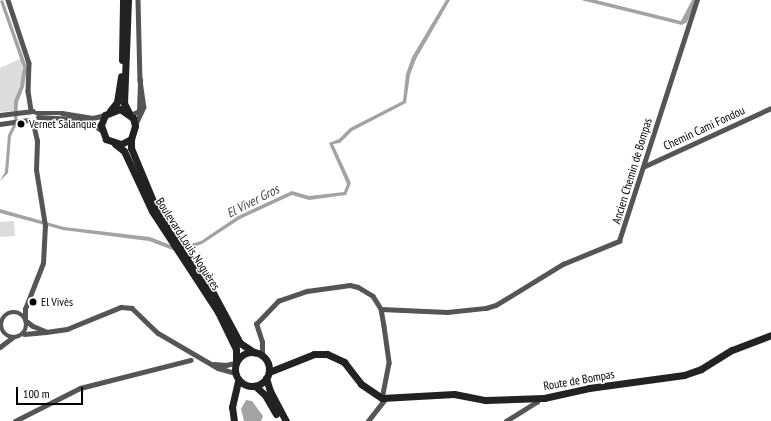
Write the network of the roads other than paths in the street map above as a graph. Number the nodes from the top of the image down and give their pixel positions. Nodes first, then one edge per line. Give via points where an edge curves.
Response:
1 (8, 0) edge
2 (123, 0) edge
3 (128, 0) edge
4 (138, 0) edge
5 (696, 0) edge
6 (140, 80) junction
7 (771, 108) edge
8 (27, 112) junction
9 (108, 113) junction
10 (130, 114) junction
11 (0, 115) edge
12 (37, 115) junction
13 (26, 120) junction
14 (33, 122) junction
15 (0, 124) edge
16 (135, 126) junction
17 (101, 130) junction
18 (131, 138) junction
19 (115, 144) junction
20 (645, 166) junction
21 (164, 226) junction
22 (186, 258) junction
23 (25, 309) junction
24 (381, 309) junction
25 (18, 313) junction
26 (26, 320) junction
27 (46, 332) junction
28 (4, 333) junction
29 (24, 334) junction
30 (771, 335) edge
31 (12, 338) junction
32 (0, 347) edge
33 (257, 353) junction
34 (191, 360) dead end
35 (236, 362) junction
36 (268, 363) junction
37 (211, 364) junction
38 (282, 367) junction
39 (267, 375) junction
40 (236, 377) junction
41 (252, 386) junction
42 (382, 397) junction
43 (538, 398) junction
44 (377, 407) junction
45 (16, 421) edge
46 (234, 421) edge
47 (237, 421) edge
48 (281, 421) edge
49 (286, 421) edge
50 (368, 421) edge
51 (506, 421) edge

1 - 8 street via 29,63
2 - 9 main road via 121,78 117,102
3 - 10 main road via 124,103
4 - 6 street
5 - 20 street, Ancien Chemin de Bompas
6 - 10 street via 139,111
6 - 16 street via 144,107
7 - 20 street, Chemin Cami Fondou
8 - 11 street
8 - 12 street
8 - 13 street
9 - 10 main road via 120,109
9 - 12 street via 93,118 62,113
9 - 17 main road
10 - 16 main road
12 - 14 street
12 - 17 street via 75,119 92,123
13 - 14 street
13 - 15 street
14 - 23 street via 37,141 36,170 45,226 43,263
16 - 18 main road
17 - 19 main road via 106,139
18 - 19 main road
18 - 21 main road, Boulevard Louis Noguères via 134,159
19 - 21 main road, Boulevard Louis Noguères via 124,151
20 - 24 street, Ancien Chemin de Bompas via 622,237 612,245 563,264 496,305 486,308 447,312
21 - 22 main road, Boulevard Louis Noguères
22 - 33 main road, Boulevard Louis Noguères via 213,293 240,343
22 - 35 main road, Boulevard Louis Noguères via 232,337 236,349
23 - 25 street
23 - 26 street
24 - 33 street via 373,296 358,287 345,286 296,293 278,301 258,320 256,329 261,346
24 - 42 street via 389,350
25 - 26 street
25 - 28 street via 5,317 1,325
26 - 27 street
26 - 29 street
27 - 29 street
27 - 37 street via 67,329 121,307 132,308 158,333
28 - 31 street
28 - 32 street
29 - 31 street
30 - 43 main road, Route de Bompas via 732,350 701,369 684,375
31 - 32 street
33 - 35 main road via 244,354
33 - 36 main road
34 - 45 street via 80,388
35 - 37 street via 226,366
35 - 40 main road
36 - 38 main road
36 - 39 main road
37 - 40 street
38 - 39 main road
38 - 42 main road via 314,354 327,354 344,362 362,384
39 - 41 main road
39 - 49 main road via 270,391
40 - 41 main road
40 - 46 main road via 232,407
41 - 47 main road via 241,393 237,400
41 - 48 main road via 265,395
42 - 43 main road, Route de Bompas via 454,394 485,400
42 - 44 street
42 - 44 street
43 - 51 street via 537,402
44 - 50 street

